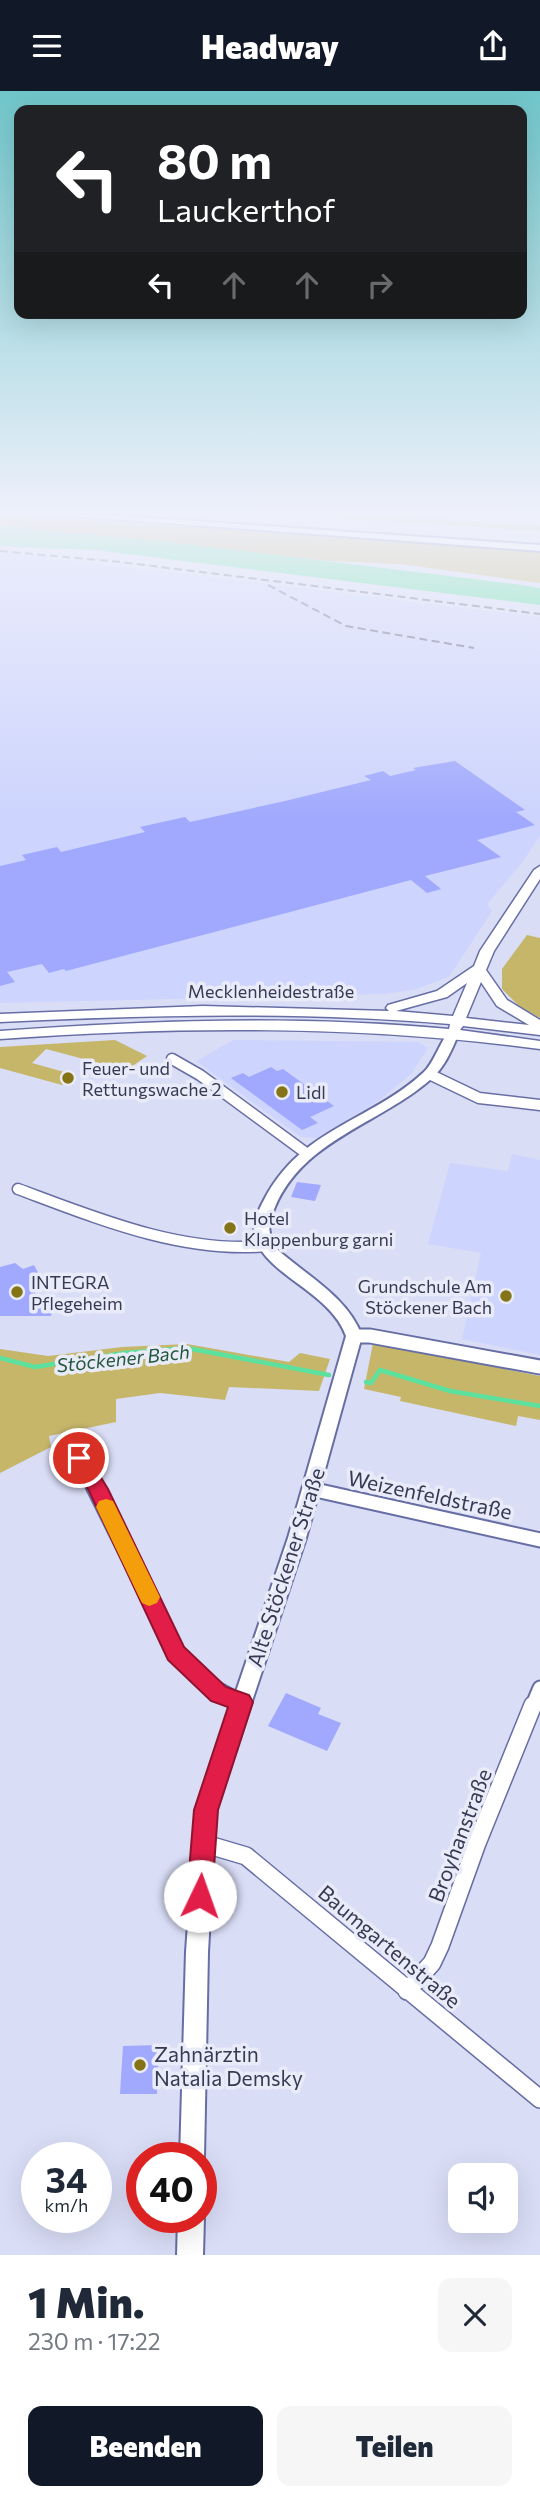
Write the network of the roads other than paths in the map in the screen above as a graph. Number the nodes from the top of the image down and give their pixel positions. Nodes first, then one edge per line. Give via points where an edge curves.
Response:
1 (540, 870) edge
2 (478, 969) junction
3 (362, 1011) junction
4 (0, 1018) edge
5 (456, 1026) junction
6 (540, 1029) edge
7 (2, 1034) edge
8 (540, 1045) edge
9 (172, 1059) dead end
10 (429, 1075) junction
11 (540, 1105) edge
12 (306, 1153) junction
13 (18, 1189) dead end
14 (267, 1246) junction
15 (354, 1336) junction
16 (540, 1367) edge
17 (79, 1458) dead end
18 (311, 1489) junction
19 (540, 1540) edge
20 (540, 1688) edge
21 (242, 1702) junction
22 (202, 1843) junction
23 (407, 1991) junction
24 (540, 2099) edge
25 (193, 2142) edge
26 (191, 2233) edge
27 (190, 2255) edge

1 - 2 main road
2 - 3 main road via 429,1000
2 - 5 main road
2 - 6 main road via 502,1003
3 - 4 main road, Mecklenheidestraße via 201,1009
3 - 5 main road, Mecklenheidestraße
5 - 6 main road, Mecklenheidestraße
5 - 7 main road, Mecklenheidestraße via 279,1023
5 - 8 main road, Mecklenheidestraße
5 - 10 street
9 - 12 street
10 - 11 street via 479,1098
10 - 12 street
12 - 14 street via 288,1170 271,1199 261,1229
13 - 14 street via 157,1234 245,1249
14 - 15 street via 343,1314
15 - 16 street
15 - 18 street, Alte Stöckener Straße
17 - 21 street via 176,1653 219,1695
18 - 19 street, Weizenfeldstraße
18 - 21 street, Alte Stöckener Straße
20 - 23 street, Broyhanstraße via 440,1946
21 - 22 street, Alte Stöckener Straße via 206,1810
22 - 23 street, Baumgartenstraße via 246,1857
22 - 25 street, Alte Stöckener Straße
23 - 24 street, Baumgartenstraße
26 - 27 street

